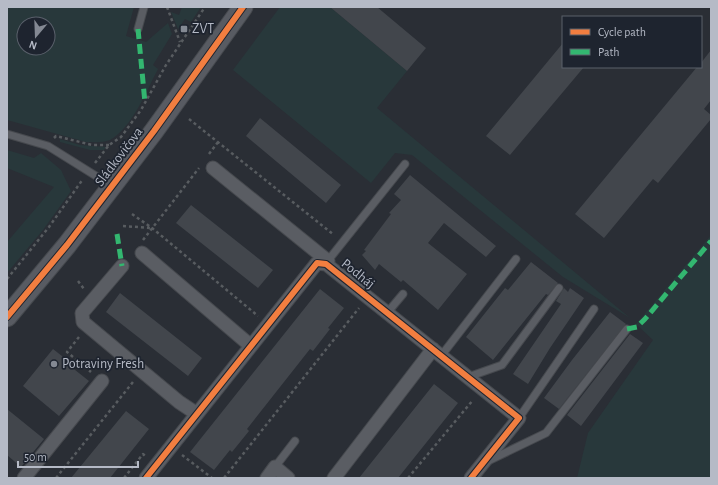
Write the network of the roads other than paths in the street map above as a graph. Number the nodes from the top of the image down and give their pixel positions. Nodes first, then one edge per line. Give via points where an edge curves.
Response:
1 (144, 7) edge
2 (243, 7) edge
3 (138, 30) dead end
4 (7, 134) edge
5 (405, 164) dead end
6 (213, 168) dead end
7 (112, 186) junction
8 (141, 248) road end
9 (516, 259) dead end
10 (327, 262) junction
11 (122, 266) dead end
12 (559, 288) dead end
13 (403, 294) dead end
14 (594, 309) dead end
15 (387, 313) junction
16 (7, 317) edge
17 (627, 330) dead end
18 (251, 346) junction
19 (437, 353) junction
20 (468, 377) junction
21 (102, 381) road end
22 (197, 414) junction
23 (519, 418) junction
24 (295, 441) dead end
25 (482, 464) junction
26 (275, 467) junction
27 (24, 478) edge
28 (146, 478) edge
29 (266, 478) edge
30 (288, 478) edge
31 (334, 478) edge
32 (471, 478) edge

1 - 3 lane
2 - 7 main road, Sládkovičova
4 - 7 lane via 48,146
5 - 10 lane
6 - 10 street
7 - 16 main road, Sládkovičova
8 - 18 street
9 - 19 lane
10 - 15 street, Podháj
10 - 18 street, Podháj via 316,263
11 - 22 street via 82,314 83,322
12 - 20 lane via 502,365
13 - 15 lane
14 - 23 lane
15 - 19 street, Podháj
17 - 25 lane via 546,433
18 - 22 street, Podháj
19 - 20 street, Podháj
19 - 31 street
20 - 23 street, Podháj
21 - 27 street
22 - 28 street, Podháj
23 - 25 street
24 - 26 lane
25 - 32 street
26 - 29 street
26 - 30 street

